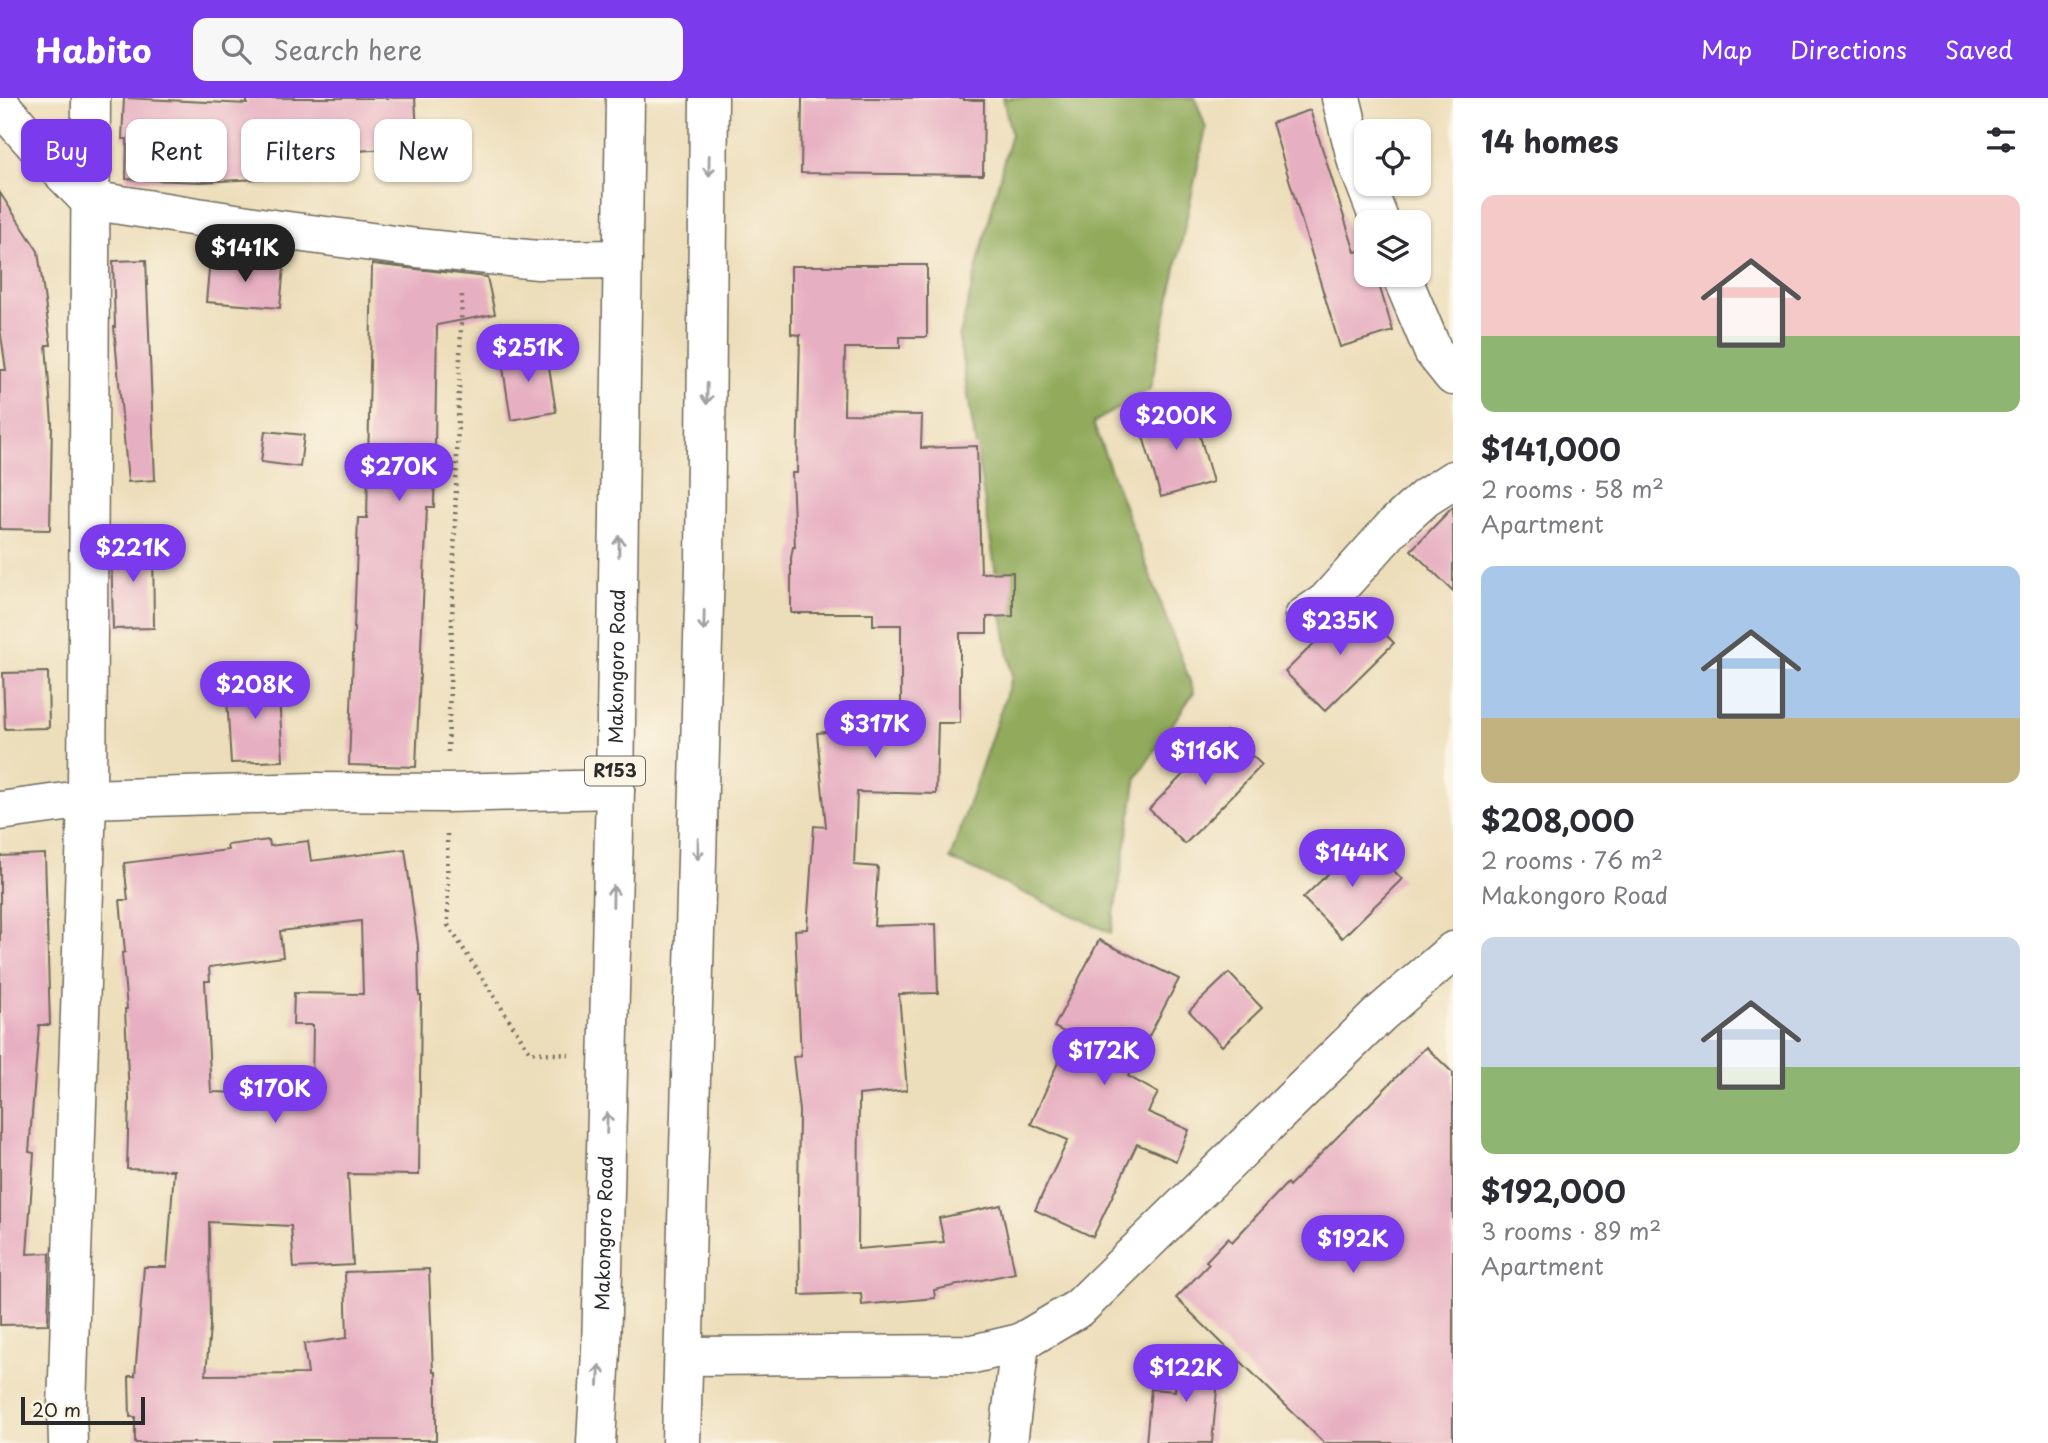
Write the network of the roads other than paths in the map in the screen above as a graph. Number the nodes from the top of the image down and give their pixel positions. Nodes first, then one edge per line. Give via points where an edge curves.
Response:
1 (91, 98) edge
2 (625, 98) edge
3 (709, 98) edge
4 (1341, 98) edge
5 (1369, 98) edge
6 (0, 105) edge
7 (1365, 119) edge
8 (1354, 153) edge
9 (89, 200) junction
10 (623, 260) junction
11 (1406, 287) edge
12 (1453, 376) edge
13 (1453, 480) edge
14 (1304, 617) dead end
15 (615, 789) junction
16 (87, 799) junction
17 (0, 811) edge
18 (1453, 951) edge
19 (1020, 1343) junction
20 (685, 1356) junction
21 (68, 1443) edge
22 (596, 1443) edge
23 (681, 1443) edge
24 (1008, 1443) edge

1 - 9 street
2 - 10 street, Makongoro Road / R153
3 -> 20 street via 705,566
4 - 8 street
5 - 7 street
6 - 9 street
9 - 10 street via 464,253 538,260
9 - 16 street
15 -> 10 street, Makongoro Road / R153
11 - 12 street via 1433,351
13 - 14 street via 1395,525 1326,602
15 - 16 street
22 -> 15 street, Makongoro Road / R153
16 - 17 street
16 - 21 street
18 - 19 street via 1379,1015 1079,1308
19 - 20 street via 973,1354
19 - 24 street
20 - 23 street

